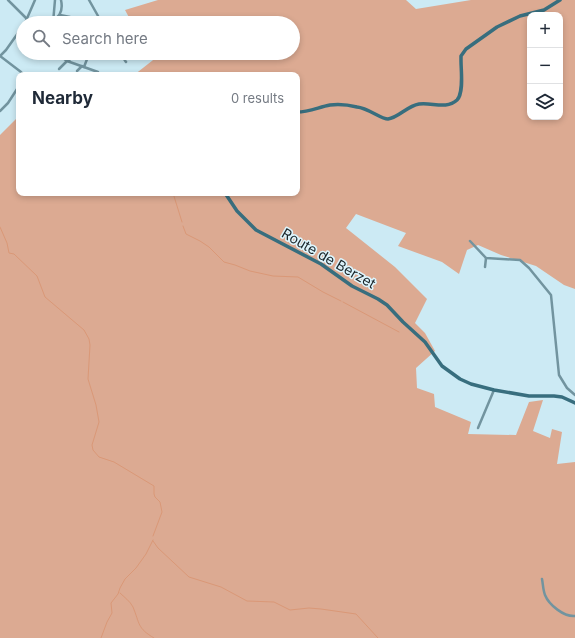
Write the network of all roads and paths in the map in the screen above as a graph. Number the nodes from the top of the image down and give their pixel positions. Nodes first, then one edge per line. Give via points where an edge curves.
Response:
1 (8, 0) edge
2 (35, 0) edge
3 (55, 0) edge
4 (61, 0) edge
5 (89, 0) edge
6 (560, 0) edge
7 (60, 15) joint
8 (24, 16) edge
9 (28, 16) edge
10 (53, 16) edge
11 (65, 16) edge
12 (98, 16) edge
13 (16, 36) edge
14 (0, 56) edge
15 (86, 60) edge
16 (68, 61) joint
17 (83, 66) junction
18 (59, 69) dead end
19 (77, 71) dead end
20 (21, 72) edge
21 (98, 72) edge
22 (16, 91) edge
23 (0, 111) edge
24 (300, 112) edge
25 (227, 196) edge
26 (470, 240) dead end
27 (486, 258) junction
28 (485, 267) dead end
29 (494, 390) junction
30 (575, 395) edge
31 (575, 403) edge
32 (478, 428) dead end
33 (542, 578) dead end
34 (575, 616) edge

1 - 8 street
2 - 9 street
3 - 10 street
4 - 7 street
5 - 12 street
6 - 24 street via 544,10 520,16 497,27 466,48 461,56 461,93 451,104 420,104 385,119 360,107 336,105
7 - 11 street
13 - 14 street
14 - 20 street
15 - 17 street
16 - 17 street
16 - 18 street
17 - 19 street
17 - 21 street
22 - 23 street
25 - 29 street, Route de Berzet via 237,211 256,230 321,264 352,286 387,305 425,342 442,366 452,374 470,384
26 - 27 street
27 - 28 street
27 - 30 street via 520,260 551,295 559,375
29 - 31 street, Route de Berzet via 529,396 562,397
29 - 32 street
33 - 34 street via 545,596 551,604 569,616

